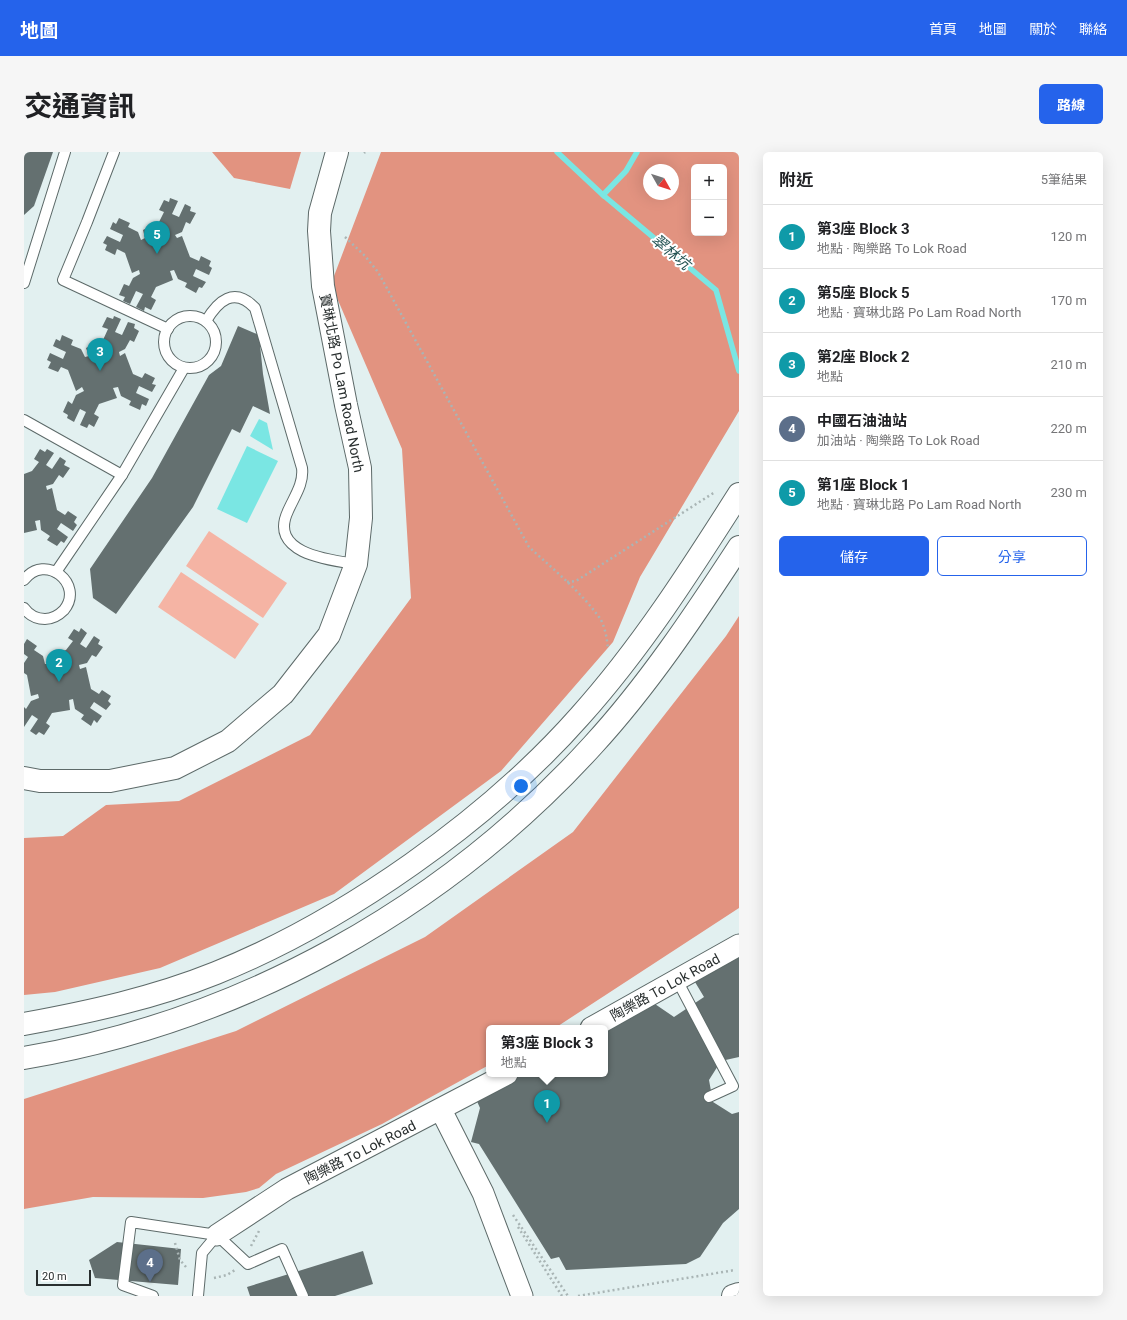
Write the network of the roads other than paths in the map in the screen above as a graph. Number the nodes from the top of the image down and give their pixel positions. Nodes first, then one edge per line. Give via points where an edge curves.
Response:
1 (65, 152) edge
2 (114, 152) edge
3 (337, 152) edge
4 (26, 270) edge
5 (24, 283) edge
6 (206, 321) junction
7 (168, 329) junction
8 (184, 368) junction
9 (24, 420) edge
10 (122, 475) junction
11 (739, 494) edge
12 (739, 547) edge
13 (356, 564) junction
14 (56, 572) junction
15 (24, 579) edge
16 (24, 608) edge
17 (24, 778) edge
18 (739, 945) edge
19 (677, 980) junction
20 (24, 1024) edge
21 (597, 1025) edge
22 (24, 1058) edge
23 (501, 1077) edge
24 (709, 1097) dead end
25 (441, 1110) junction
26 (216, 1235) junction
27 (739, 1294) edge
28 (153, 1296) edge
29 (198, 1296) edge
30 (304, 1296) edge
31 (522, 1296) edge
32 (733, 1296) edge

1 - 4 lane
2 - 7 lane via 88,222 62,280
3 - 13 main road, 寶琳北路 Po Lam Road North via 320,213 319,231 323,286 360,468 361,518
4 - 5 lane
6 - 7 lane via 189,316 173,322
6 - 8 lane via 216,335 214,353 202,366
6 - 13 lane via 213,309 225,299 241,298 254,308 302,468 302,481 284,521 285,535 296,548 336,561
7 - 8 lane via 164,337 166,353 171,360
8 - 10 lane
9 - 10 lane
10 - 14 lane
11 - 20 main road via 646,633 579,718 522,775 442,842 366,894 288,939 216,973 118,1005
12 - 22 main road via 674,644 616,719 541,798 463,865 379,922 290,973 206,1009 114,1038
13 - 17 main road, 寶琳北路 Po Lam Road North via 329,635 283,694 228,741 175,768 110,781 40,782
14 - 15 lane via 40,569
14 - 16 lane via 63,576 70,591 69,599 61,613 55,617 39,619 31,616
18 - 19 street, 陶樂路 To Lok Road
19 - 21 street, 陶樂路 To Lok Road
19 - 24 lane via 733,1086
23 - 25 street, 陶樂路 To Lok Road
25 - 26 street, 陶樂路 To Lok Road via 287,1189
25 - 31 street via 483,1193
26 - 28 lane via 130,1222 124,1285
26 - 29 lane via 202,1253
26 - 30 lane via 248,1264 282,1249
27 - 32 main road

